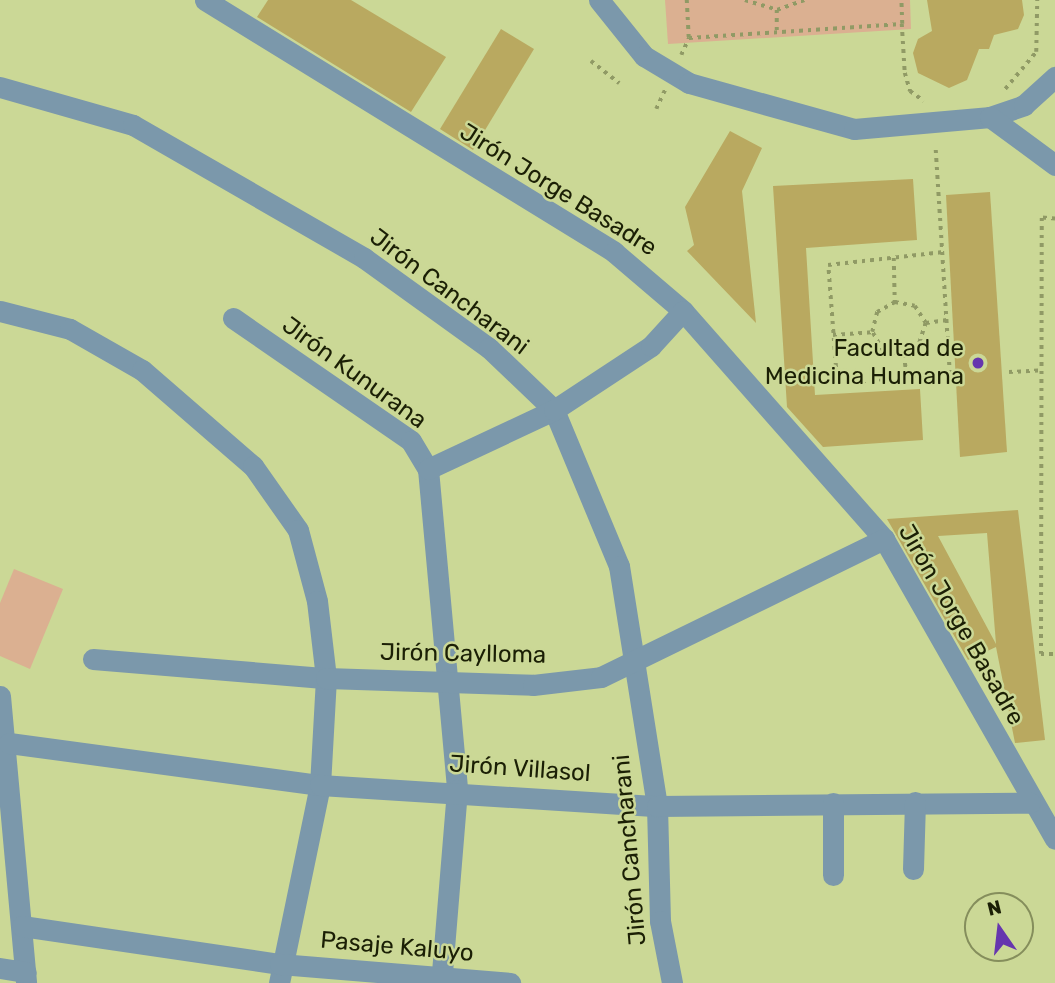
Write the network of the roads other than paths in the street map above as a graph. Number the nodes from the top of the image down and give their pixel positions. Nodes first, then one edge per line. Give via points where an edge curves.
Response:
1 (205, 0) edge
2 (599, 0) edge
3 (1055, 77) edge
4 (0, 87) edge
5 (991, 107) junction
6 (1055, 165) edge
7 (0, 311) edge
8 (683, 311) junction
9 (233, 318) dead end
10 (554, 411) junction
11 (428, 469) junction
12 (884, 540) junction
13 (93, 659) dead end
14 (633, 666) junction
15 (326, 678) junction
16 (444, 682) junction
17 (0, 696) edge
18 (9, 743) junction
19 (320, 785) junction
20 (457, 790) junction
21 (915, 802) junction
22 (833, 803) junction
23 (1030, 803) junction
24 (657, 806) junction
25 (1055, 839) edge
26 (913, 869) dead end
27 (832, 875) dead end
28 (22, 926) junction
29 (0, 968) edge
30 (279, 973) edge
31 (26, 978) edge
32 (441, 979) edge
33 (510, 983) edge
34 (671, 983) edge

1 - 8 street, Jirón Jorge Basadre via 614,252
2 - 5 street via 644,55 689,83 800,117 853,129
3 - 5 street via 1024,105
4 - 10 street, Jirón Cancharani via 133,125 364,258 489,348
5 - 6 street
7 - 15 street via 70,329 142,370 234,447 298,530 317,601
8 - 10 street via 651,346
8 - 12 street, Jirón Jorge Basadre
9 - 11 street, Jirón Kunurana via 411,441
10 - 11 street
10 - 14 street, Jirón Cancharani via 620,565
11 - 16 street, Jirón Kunurana via 444,602
12 - 14 street, Jirón Caylloma via 847,562 789,582
12 - 23 street, Jirón Jorge Basadre
13 - 15 street, Jirón Caylloma
14 - 16 street, Jirón Caylloma via 533,685
14 - 24 street, Jirón Cancharani
15 - 16 street, Jirón Caylloma
15 - 19 street
16 - 20 street, Jirón Kunurana
17 - 18 street
18 - 19 street, Jirón Villasol
18 - 28 street
19 - 20 street, Jirón Villasol
19 - 30 street
20 - 24 street, Jirón Villasol
20 - 32 street, Jirón Kunurana
21 - 22 street, Jirón Villasol
21 - 23 street, Jirón Villasol
21 - 26 street
22 - 24 street, Jirón Villasol
22 - 27 street
23 - 25 street, Jirón Jorge Basadre
24 - 34 street, Jirón Cancharani via 660,921
28 - 30 street, Pasaje Kaluyo
28 - 31 street
29 - 31 street
30 - 32 street, Pasaje Kaluyo
32 - 33 street, Pasaje Kaluyo

